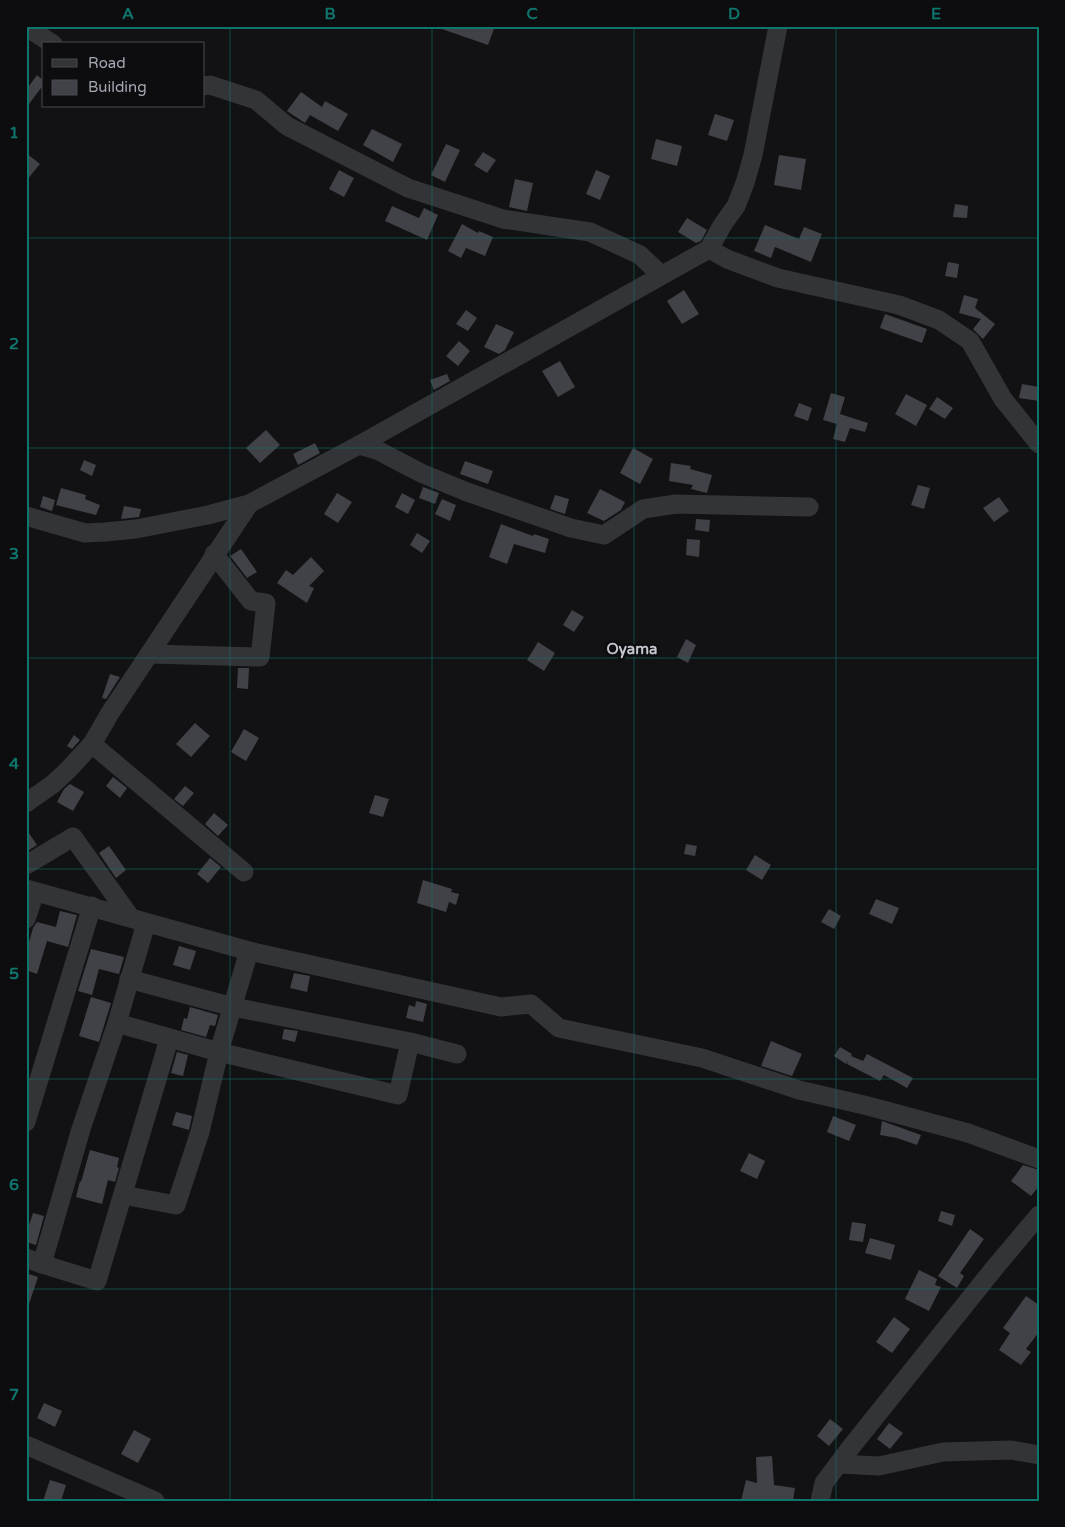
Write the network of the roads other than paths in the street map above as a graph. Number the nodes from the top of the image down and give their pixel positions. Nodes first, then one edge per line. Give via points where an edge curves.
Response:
1 (778, 26) edge
2 (26, 27) edge
3 (49, 42) edge
4 (205, 86) edge
5 (710, 249) junction
6 (661, 275) junction
7 (1039, 444) edge
8 (359, 445) junction
9 (249, 504) junction
10 (809, 507) dead end
11 (26, 516) edge
12 (214, 554) junction
13 (150, 654) junction
14 (92, 744) junction
15 (26, 803) edge
16 (26, 865) edge
17 (244, 872) dead end
18 (30, 891) edge
19 (92, 906) junction
20 (26, 919) edge
21 (139, 921) junction
22 (249, 951) junction
23 (129, 978) junction
24 (233, 1007) junction
25 (117, 1023) junction
26 (168, 1039) junction
27 (410, 1042) junction
28 (219, 1052) junction
29 (457, 1054) dead end
30 (26, 1122) edge
31 (1039, 1158) edge
32 (122, 1195) junction
33 (1039, 1215) edge
34 (34, 1261) edge
35 (26, 1444) edge
36 (1039, 1455) edge
37 (838, 1464) junction
38 (155, 1501) edge
39 (820, 1501) edge

1 - 5 street via 745,183 736,206
2 - 3 street
4 - 6 street via 256,100 287,126 408,188 503,219 590,232 640,254
5 - 6 street
5 - 7 street via 728,260 778,278 899,305 938,320 970,341 1004,399
6 - 8 street
8 - 9 street
8 - 10 street via 378,450 421,474 467,492 571,528 604,535 643,509 676,504
9 - 11 street via 208,516 104,532 85,533
9 - 12 street
12 - 13 street
12 - 13 street via 251,601 266,603 260,657
13 - 14 street
14 - 15 street via 53,784
14 - 17 street
16 - 21 street via 73,837
18 - 19 street
18 - 20 street
19 - 21 street
19 - 30 street
21 - 22 street
21 - 23 street
22 - 24 street
22 - 31 street via 501,1007 531,1004 559,1028 702,1058 799,1090 968,1133
23 - 24 street
23 - 25 street
24 - 27 street
24 - 28 street
25 - 26 street
25 - 34 street
26 - 28 street
26 - 32 street
27 - 28 street via 398,1095
27 - 29 street
28 - 32 street via 200,1132 176,1205
32 - 34 street via 97,1281
33 - 37 street
35 - 38 street
36 - 37 street via 1012,1450 943,1452 879,1466
37 - 39 street via 824,1483

